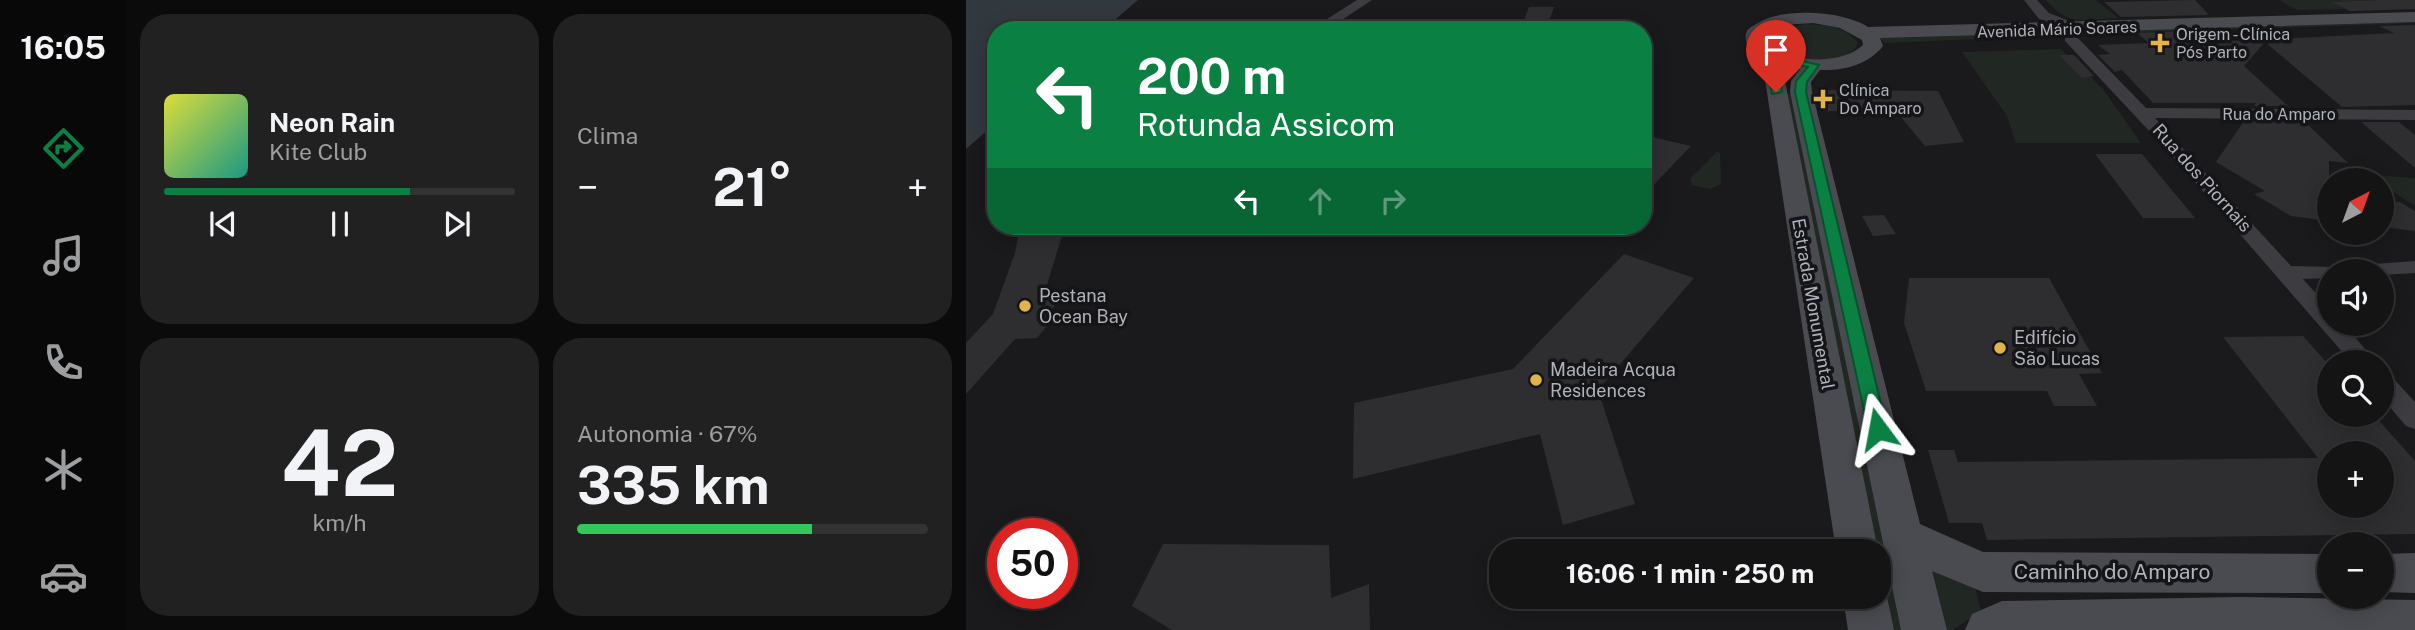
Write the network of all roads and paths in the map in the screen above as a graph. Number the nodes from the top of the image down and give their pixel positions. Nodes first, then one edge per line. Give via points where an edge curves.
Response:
1 (1366, 0) edge
2 (2030, 0) edge
3 (2415, 17) edge
4 (1331, 21) edge
5 (2043, 23) junction
6 (2415, 26) edge
7 (2075, 33) junction
8 (1869, 40) junction
9 (1773, 57) junction
10 (1814, 65) junction
11 (2142, 113) junction
12 (2415, 116) edge
13 (2415, 267) edge
14 (2394, 268) edge
15 (2317, 272) edge
16 (2286, 273) junction
17 (2317, 308) edge
18 (2341, 336) edge
19 (2354, 350) edge
20 (2394, 395) edge
21 (2415, 419) edge
22 (1902, 535) junction
23 (1855, 539) edge
24 (2317, 573) edge
25 (2394, 573) edge
26 (2415, 573) edge
27 (1867, 609) edge
28 (2415, 622) edge
29 (1871, 630) edge
30 (1924, 630) edge
31 (1988, 630) edge

1 - 4 street
2 - 5 street
3 - 7 main road, Avenida Mário Soares
5 - 7 main road, Avenida Mário Soares
5 - 8 main road, Avenida Mário Soares
6 - 7 main road, Avenida Mário Soares
7 - 8 main road, Avenida Mário Soares
7 - 11 street, Rua dos Piornais
8 - 9 main road via 1857,28 1829,20 1767,14 1753,39
8 - 10 main road via 1868,53 1852,61
9 - 10 main road
9 - 23 main road, Estrada Monumental
10 - 22 main road, Estrada Monumental via 1801,81 1801,92
11 - 12 street, Rua do Amparo
11 - 16 street, Rua dos Piornais
13 - 14 street
15 - 16 street
16 - 17 street, Rua dos Piornais
18 - 19 street, Rua dos Piornais
20 - 21 street
22 - 24 main road, Caminho do Amparo via 1983,572
22 - 30 main road, Estrada Monumental
25 - 26 main road
27 - 29 main road
28 - 31 main road via 2002,623

